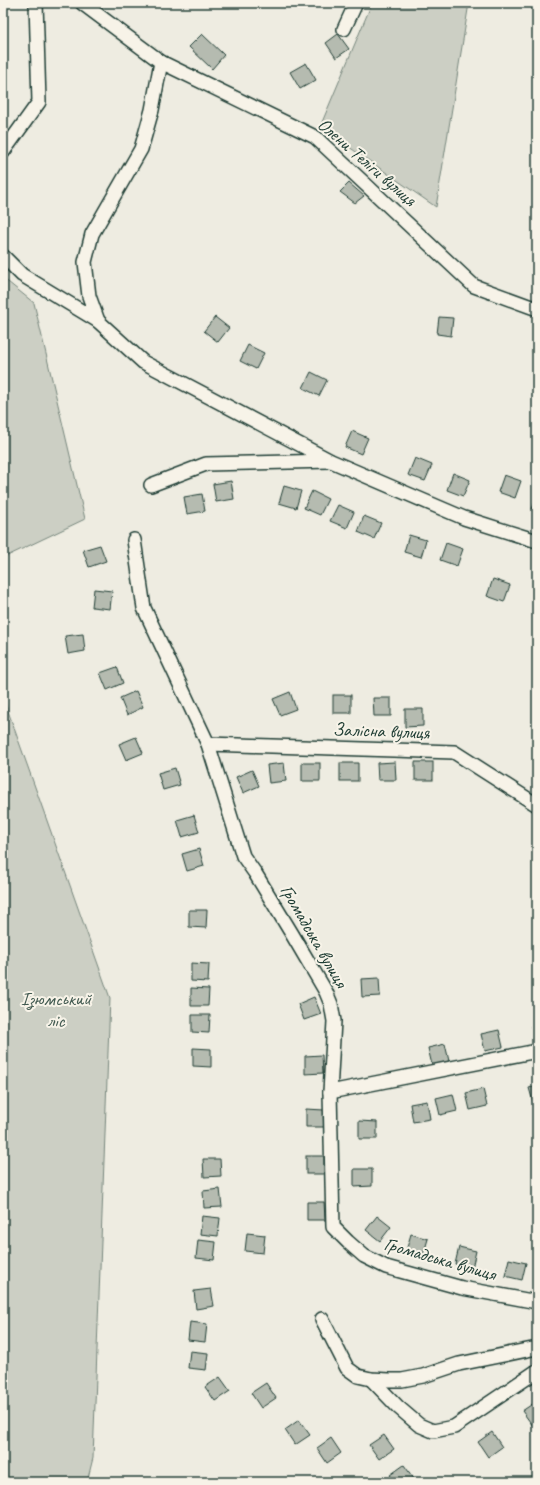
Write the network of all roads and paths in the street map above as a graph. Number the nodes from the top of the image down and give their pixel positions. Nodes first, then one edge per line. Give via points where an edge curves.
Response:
1 (36, 3) edge
2 (82, 3) edge
3 (356, 3) edge
4 (344, 29) dead end
5 (161, 62) junction
6 (3, 152) edge
7 (3, 256) edge
8 (537, 309) edge
9 (98, 321) junction
10 (331, 461) junction
11 (152, 484) dead end
12 (134, 540) dead end
13 (537, 541) edge
14 (208, 744) junction
15 (537, 806) edge
16 (537, 1051) edge
17 (330, 1092) junction
18 (537, 1302) edge
19 (322, 1319) dead end
20 (537, 1348) edge
21 (537, 1371) edge
22 (371, 1379) junction

1 - 6 street via 39,102
2 - 5 street, Олени Теліги вулиця
3 - 4 street
5 - 8 street, Олени Теліги вулиця via 315,137 474,286
5 - 9 street via 141,149 92,234 85,262 88,296
7 - 9 street via 22,275
9 - 10 street via 143,362
10 - 11 street via 206,464
10 - 13 street via 464,518
12 - 14 street, Громадська вулиця via 144,608
14 - 15 street, Залісна вулиця via 454,752
14 - 17 street, Громадська вулиця via 243,856 256,873 331,1004 334,1021
16 - 17 street
17 - 18 street, Громадська вулиця via 333,1227 364,1256 386,1267 462,1288
19 - 22 street via 347,1368 358,1376
20 - 22 street via 459,1364 423,1376 389,1380
21 - 22 street via 454,1427 433,1431 419,1425

